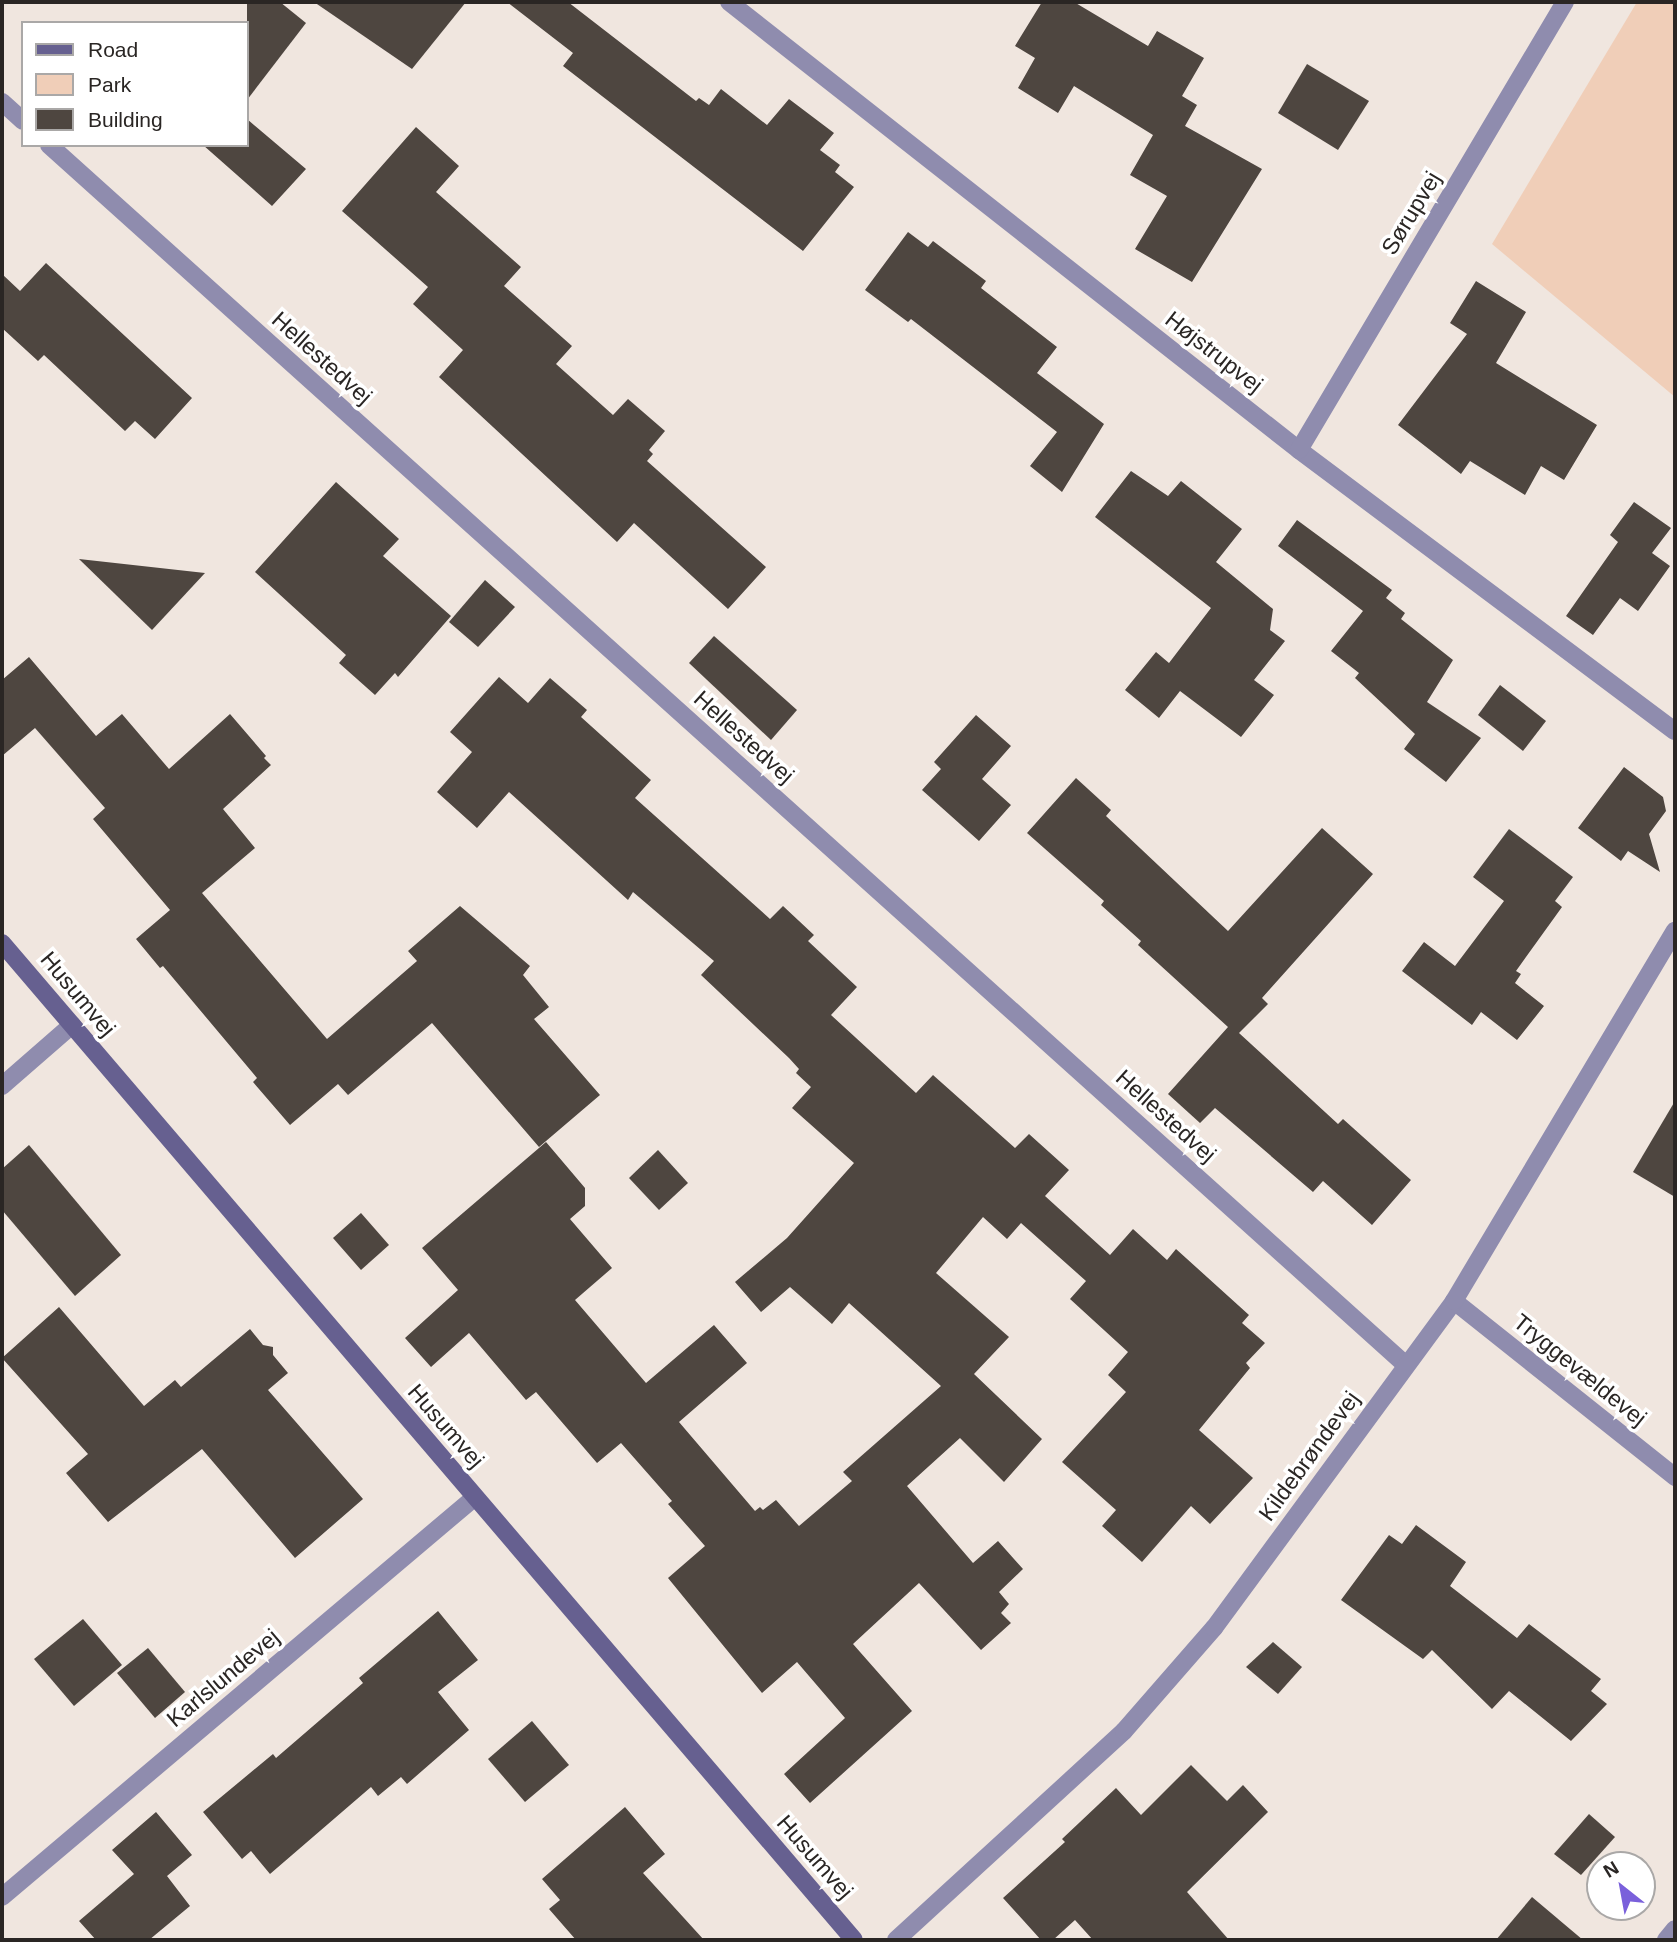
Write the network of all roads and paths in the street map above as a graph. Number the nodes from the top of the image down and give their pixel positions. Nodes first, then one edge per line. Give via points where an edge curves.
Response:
1 (729, 2) edge
2 (1565, 2) edge
3 (2, 103) edge
4 (21, 119) edge
5 (51, 147) edge
6 (1300, 450) junction
7 (1675, 731) edge
8 (1675, 931) edge
9 (2, 943) edge
10 (72, 1025) junction
11 (2, 1086) edge
12 (1454, 1301) junction
13 (1406, 1365) junction
14 (1675, 1478) edge
15 (475, 1497) junction
16 (2, 1897) edge
17 (1675, 1929) edge
18 (854, 1940) edge
19 (896, 1940) edge
20 (1666, 1940) edge

1 - 6 street, Højstrupvej
2 - 6 street, Sørupvej
3 - 4 street
5 - 13 street, Hellestedvej
6 - 7 street, Højstrupvej
8 - 12 street, Kildebrøndevej
9 - 10 street, Husumvej
10 - 11 street
10 - 15 street, Husumvej
12 - 13 street, Kildebrøndevej
12 - 14 street, Tryggevældevej
13 - 19 street, Kildebrøndevej via 1214,1628 1147,1707
15 - 16 street, Karlslundevej
15 - 18 street, Husumvej
17 - 20 street

